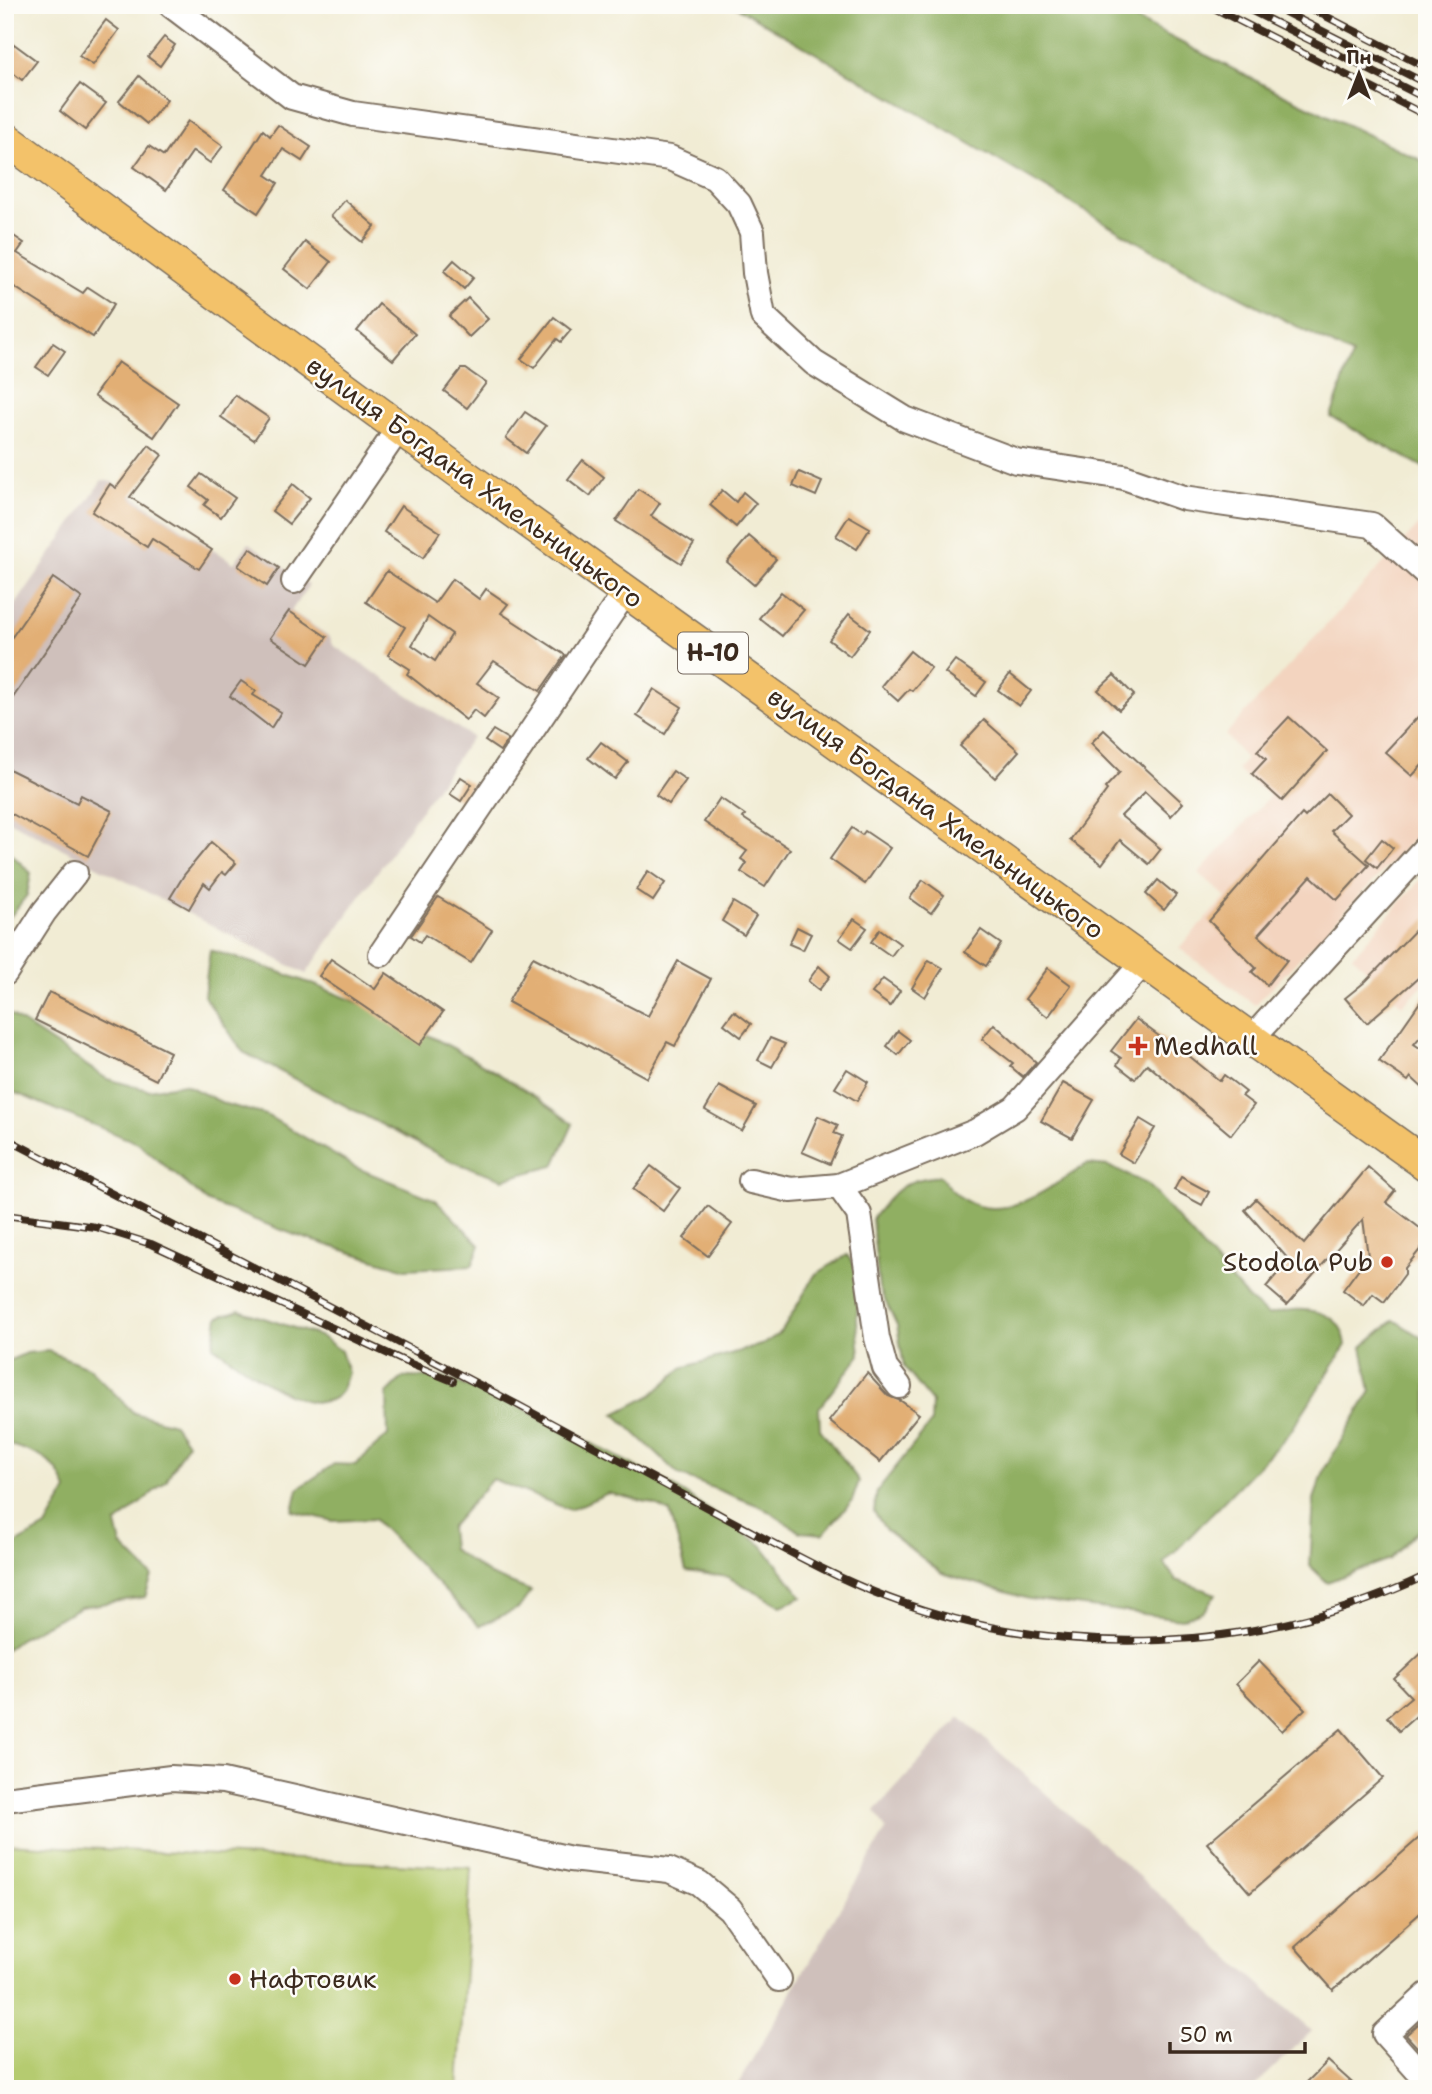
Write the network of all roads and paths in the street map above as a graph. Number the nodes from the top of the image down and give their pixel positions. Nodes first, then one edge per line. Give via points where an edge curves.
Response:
1 (171, 5) edge
2 (5, 138) edge
3 (398, 428) junction
4 (1427, 574) edge
5 (295, 582) dead end
6 (626, 591) junction
7 (1427, 846) edge
8 (75, 873) dead end
9 (381, 954) dead end
10 (1144, 961) junction
11 (5, 973) edge
12 (1251, 1038) junction
13 (1427, 1165) edge
14 (751, 1181) dead end
15 (839, 1186) junction
16 (900, 1385) dead end
17 (5, 1799) edge
18 (779, 1979) dead end
19 (1427, 1995) edge
20 (1427, 2081) edge

1 - 4 street via 292,97 354,114 670,158 715,178 738,204 752,232 763,316 814,363 905,419 1016,461 1124,477 1184,498 1372,525
2 - 3 main road, вулиця Богдана Хмельницького / Н-10
3 - 5 street
3 - 6 main road, вулиця Богдана Хмельницького / Н-10
6 - 9 street
6 - 10 main road, вулиця Богдана Хмельницького / Н-10
7 - 12 street
8 - 11 street
10 - 12 main road, вулиця Богдана Хмельницького / Н-10
10 - 15 street via 1015,1108 975,1132
12 - 13 main road, вулиця Богдана Хмельницького / Н-10
14 - 15 street via 791,1190
15 - 16 street via 859,1214 877,1338 886,1368
17 - 18 street via 171,1778 223,1782 571,1859 668,1870 699,1883 730,1909
19 - 20 street via 1385,2034

